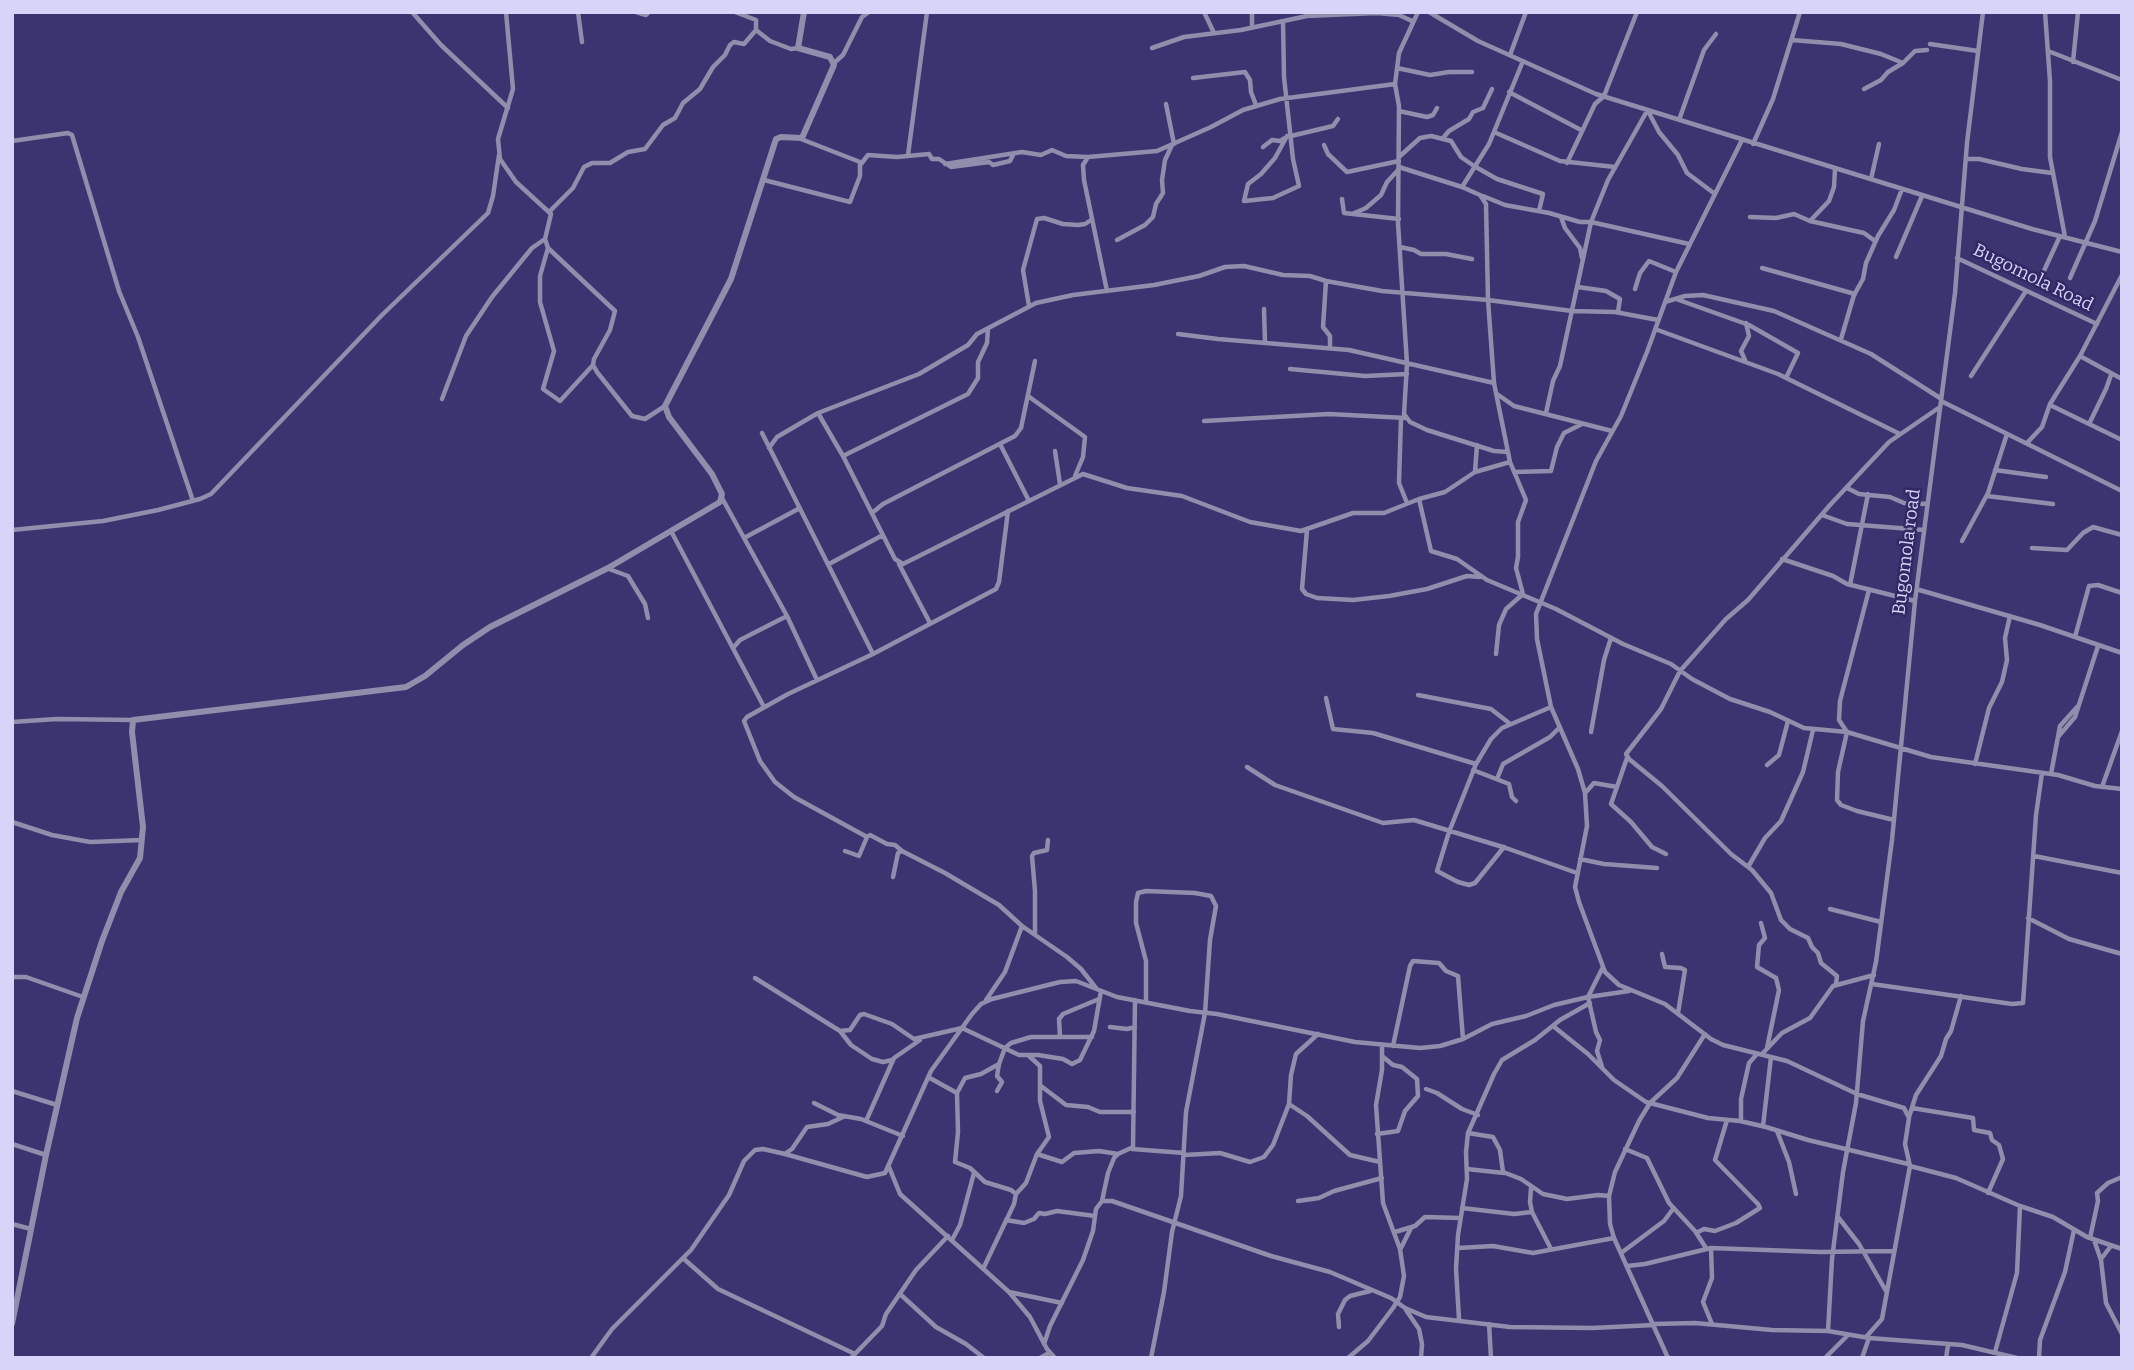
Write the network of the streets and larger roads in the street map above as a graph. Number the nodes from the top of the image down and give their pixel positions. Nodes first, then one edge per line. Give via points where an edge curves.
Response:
1 (412, 12) edge
2 (506, 12) edge
3 (578, 12) edge
4 (636, 12) edge
5 (649, 12) edge
6 (734, 12) edge
7 (804, 12) edge
8 (869, 12) edge
9 (927, 12) edge
10 (1204, 12) edge
11 (1252, 12) edge
12 (1418, 12) edge
13 (1429, 12) edge
14 (1526, 12) edge
15 (1637, 12) edge
16 (1799, 12) edge
17 (1983, 12) edge
18 (2045, 12) edge
19 (2078, 12) edge
20 (1283, 21) junction
21 (1412, 21) junction
22 (1252, 27) junction
23 (756, 30) junction
24 (1214, 33) junction
25 (1716, 34) dead end
26 (1792, 40) junction
27 (582, 42) dead end
28 (1930, 44) dead end
29 (798, 48) junction
30 (1152, 48) dead end
31 (1927, 50) dead end
32 (2047, 50) junction
33 (1978, 51) junction
34 (1510, 55) junction
35 (1523, 61) junction
36 (2073, 61) junction
37 (834, 63) junction
38 (1903, 63) junction
39 (1396, 68) junction
40 (1472, 72) dead end
41 (1193, 78) dead end
42 (2122, 79) edge
43 (1395, 84) junction
44 (1492, 89) dead end
45 (1864, 89) dead end
46 (1509, 92) junction
47 (1604, 96) junction
48 (1287, 98) junction
49 (1166, 104) dead end
50 (1256, 105) junction
51 (508, 108) junction
52 (1437, 108) dead end
53 (1399, 111) junction
54 (1647, 111) junction
55 (1338, 119) dead end
56 (1679, 120) junction
57 (1581, 130) junction
58 (1493, 132) junction
59 (2122, 132) edge
60 (1289, 134) junction
61 (1443, 138) junction
62 (801, 139) junction
63 (1742, 140) junction
64 (12, 141) edge
65 (1173, 144) junction
66 (1753, 144) junction
67 (1880, 144) dead end
68 (1324, 145) dead end
69 (1263, 147) dead end
70 (1014, 153) junction
71 (499, 155) junction
72 (908, 155) junction
73 (1088, 157) junction
74 (1966, 159) junction
75 (1567, 163) junction
76 (862, 164) junction
77 (944, 164) junction
78 (1399, 164) junction
79 (1474, 166) junction
80 (1615, 167) junction
81 (1835, 169) junction
82 (2052, 173) junction
83 (1871, 179) junction
84 (764, 180) junction
85 (1462, 187) junction
86 (1902, 189) junction
87 (1715, 194) junction
88 (1482, 196) junction
89 (1922, 196) junction
90 (1342, 198) dead end
91 (1962, 206) junction
92 (1539, 211) junction
93 (549, 212) junction
94 (1351, 215) junction
95 (1561, 216) junction
96 (1750, 217) dead end
97 (1092, 219) junction
98 (1399, 219) junction
99 (1810, 221) junction
100 (1591, 222) junction
101 (2062, 237) junction
102 (545, 239) junction
103 (1117, 240) dead end
104 (1875, 241) junction
105 (2088, 242) junction
106 (1689, 244) junction
107 (1400, 247) junction
108 (548, 248) junction
109 (2122, 253) edge
110 (1896, 257) dead end
111 (1957, 258) junction
112 (1472, 259) dead end
113 (1583, 262) junction
114 (1762, 268) dead end
115 (1676, 272) junction
116 (2042, 275) dead end
117 (2122, 275) edge
118 (2070, 278) dead end
119 (1326, 281) junction
120 (1578, 287) junction
121 (1635, 289) dead end
122 (1107, 291) junction
123 (2026, 291) junction
124 (1403, 292) junction
125 (1855, 294) junction
126 (1675, 299) junction
127 (1488, 300) junction
128 (1664, 302) junction
129 (1029, 306) junction
130 (1264, 309) dead end
131 (1572, 312) junction
132 (1618, 312) junction
133 (1658, 320) junction
134 (1746, 324) junction
135 (2097, 324) junction
136 (988, 329) junction
137 (1655, 329) junction
138 (1178, 334) dead end
139 (1841, 339) junction
140 (1265, 343) junction
141 (1330, 347) junction
142 (2080, 356) junction
143 (1035, 361) dead end
144 (1745, 361) junction
145 (1407, 364) junction
146 (593, 365) junction
147 (1290, 369) dead end
148 (1407, 374) junction
149 (2111, 375) junction
150 (1971, 376) dead end
151 (1786, 378) junction
152 (2122, 379) edge
153 (1494, 383) junction
154 (1496, 393) junction
155 (1028, 396) junction
156 (442, 399) dead end
157 (1941, 402) junction
158 (2050, 405) junction
159 (665, 406) junction
160 (818, 413) junction
161 (1546, 413) junction
162 (1404, 418) junction
163 (1204, 421) dead end
164 (1583, 424) junction
165 (2089, 424) junction
166 (1612, 431) junction
167 (762, 433) dead end
168 (1900, 434) junction
169 (2007, 434) junction
170 (2122, 440) edge
171 (2027, 443) junction
172 (1000, 444) junction
173 (1478, 445) junction
174 (769, 447) junction
175 (1055, 452) dead end
176 (1508, 452) junction
177 (843, 456) junction
178 (1510, 462) junction
179 (1995, 470) junction
180 (1475, 472) junction
181 (1514, 472) junction
182 (1074, 477) junction
183 (2046, 477) dead end
184 (1060, 484) junction
185 (1847, 488) junction
186 (2121, 490) edge
187 (1868, 494) junction
188 (1987, 496) junction
189 (722, 498) junction
190 (1028, 499) junction
191 (1419, 499) junction
192 (193, 501) junction
193 (1407, 503) junction
194 (1927, 504) junction
195 (2053, 504) dead end
196 (800, 508) junction
197 (1008, 510) junction
198 (872, 513) junction
199 (1822, 515) junction
200 (1863, 525) junction
201 (12, 530) edge
202 (1307, 530) junction
203 (1924, 530) junction
204 (671, 531) junction
205 (883, 535) junction
206 (2122, 535) edge
207 (744, 538) junction
208 (1962, 541) dead end
209 (2032, 548) dead end
210 (1782, 559) junction
211 (829, 564) junction
212 (899, 564) junction
213 (608, 568) junction
214 (1481, 577) junction
215 (1850, 584) junction
216 (1916, 589) junction
217 (1869, 590) junction
218 (2122, 593) edge
219 (1523, 594) junction
220 (1915, 601) junction
221 (1539, 603) junction
222 (2010, 615) junction
223 (787, 616) junction
224 (648, 618) dead end
225 (930, 623) junction
226 (2075, 637) junction
227 (1611, 638) junction
228 (2098, 646) junction
229 (733, 648) junction
230 (1496, 653) dead end
231 (2122, 653) edge
232 (873, 654) junction
233 (1680, 671) junction
234 (817, 680) junction
235 (1418, 695) dead end
236 (1326, 698) dead end
237 (1551, 706) junction
238 (764, 707) junction
239 (133, 720) junction
240 (1788, 720) junction
241 (12, 722) edge
242 (1510, 723) junction
243 (1559, 727) junction
244 (1813, 730) junction
245 (2122, 731) edge
246 (1591, 732) dead end
247 (1847, 732) junction
248 (1902, 750) junction
249 (1627, 758) junction
250 (1975, 764) junction
251 (1767, 765) dead end
252 (1247, 767) dead end
253 (1475, 767) junction
254 (2042, 773) junction
255 (2051, 774) junction
256 (1497, 779) junction
257 (1617, 787) junction
258 (2102, 787) junction
259 (2122, 789) edge
260 (1585, 793) junction
261 (1516, 801) dead end
262 (1894, 820) junction
263 (12, 822) edge
264 (1449, 832) junction
265 (867, 837) junction
266 (1048, 840) dead end
267 (142, 841) junction
268 (1503, 847) junction
269 (845, 851) dead end
270 (902, 851) junction
271 (1666, 854) dead end
272 (2034, 856) junction
273 (1580, 859) junction
274 (1748, 867) junction
275 (1657, 868) dead end
276 (1577, 873) junction
277 (2122, 873) edge
278 (893, 877) dead end
279 (1830, 909) dead end
280 (2028, 918) junction
281 (1881, 922) junction
282 (1761, 923) dead end
283 (1022, 926) junction
284 (1035, 934) junction
285 (1662, 954) dead end
286 (2122, 954) edge
287 (1602, 967) junction
288 (1874, 975) junction
289 (12, 977) edge
290 (755, 978) dead end
291 (1836, 984) junction
292 (1872, 984) junction
293 (1099, 990) junction
294 (1630, 991) junction
295 (1588, 996) junction
296 (1961, 996) junction
297 (83, 997) junction
298 (1099, 999) junction
299 (1135, 1000) junction
300 (984, 1002) junction
301 (1146, 1002) junction
302 (1590, 1003) junction
303 (1205, 1013) junction
304 (1678, 1013) junction
305 (1553, 1026) junction
306 (1110, 1027) dead end
307 (1135, 1027) junction
308 (962, 1028) junction
309 (840, 1031) junction
310 (1318, 1034) junction
311 (1704, 1034) junction
312 (1059, 1037) junction
313 (1091, 1037) junction
314 (1463, 1039) junction
315 (920, 1040) junction
316 (1382, 1045) junction
317 (1393, 1046) junction
318 (1005, 1048) junction
319 (1767, 1048) junction
320 (1759, 1054) junction
321 (1029, 1056) junction
322 (1382, 1056) junction
323 (1771, 1057) junction
324 (893, 1060) junction
325 (999, 1064) junction
326 (1603, 1071) junction
327 (928, 1077) junction
328 (1040, 1086) junction
329 (1426, 1089) dead end
330 (12, 1091) edge
331 (997, 1091) dead end
332 (957, 1094) junction
333 (1857, 1094) junction
334 (814, 1103) dead end
335 (1289, 1104) junction
336 (1650, 1104) junction
337 (57, 1105) junction
338 (1912, 1108) junction
339 (1134, 1112) junction
340 (1478, 1115) junction
341 (844, 1117) junction
342 (1909, 1118) junction
343 (1727, 1120) junction
344 (866, 1121) junction
345 (1741, 1121) junction
346 (1763, 1126) junction
347 (1776, 1130) junction
348 (1468, 1133) junction
349 (1377, 1134) junction
350 (903, 1136) junction
351 (12, 1144) edge
352 (1132, 1149) junction
353 (1625, 1149) junction
354 (1847, 1150) junction
355 (785, 1154) junction
356 (1037, 1154) junction
357 (1118, 1154) junction
358 (1184, 1154) junction
359 (46, 1155) junction
360 (1380, 1162) junction
361 (1909, 1165) junction
362 (889, 1167) junction
363 (1467, 1169) junction
364 (974, 1172) junction
365 (1504, 1173) junction
366 (2122, 1177) edge
367 (1382, 1178) junction
368 (1532, 1187) junction
369 (1989, 1192) junction
370 (1016, 1194) junction
371 (1796, 1194) dead end
372 (1609, 1196) junction
373 (1102, 1201) junction
374 (1298, 1201) dead end
375 (2020, 1206) junction
376 (1462, 1208) junction
377 (1673, 1209) junction
378 (1532, 1212) junction
379 (1095, 1216) junction
380 (1838, 1217) junction
381 (1460, 1219) junction
382 (1006, 1220) junction
383 (1174, 1222) junction
384 (12, 1224) edge
385 (1411, 1228) junction
386 (32, 1230) junction
387 (2074, 1230) junction
388 (1395, 1232) junction
389 (1696, 1233) junction
390 (950, 1238) junction
391 (1614, 1238) junction
392 (2092, 1239) junction
393 (2111, 1246) junction
394 (1458, 1248) junction
395 (1708, 1248) junction
396 (1400, 1249) junction
397 (1551, 1249) junction
398 (2122, 1249) edge
399 (1833, 1251) junction
400 (1863, 1251) junction
401 (1893, 1251) junction
402 (1621, 1253) junction
403 (684, 1259) junction
404 (2101, 1260) junction
405 (1627, 1266) junction
406 (983, 1269) junction
407 (1371, 1290) junction
408 (1887, 1291) junction
409 (1009, 1292) junction
410 (900, 1294) junction
411 (1397, 1301) junction
412 (1062, 1303) junction
413 (1405, 1308) junction
414 (1459, 1320) junction
415 (12, 1324) edge
416 (1489, 1324) junction
417 (1653, 1324) junction
418 (1712, 1324) junction
419 (1339, 1327) dead end
420 (1828, 1331) junction
421 (2122, 1334) edge
422 (1848, 1335) junction
423 (1867, 1338) junction
424 (1045, 1344) junction
425 (1948, 1345) junction
426 (1049, 1353) junction
427 (1994, 1354) edge
428 (853, 1356) edge
429 (591, 1358) edge
430 (984, 1358) edge
431 (1040, 1358) edge
432 (1055, 1358) edge
433 (1151, 1358) edge
434 (1348, 1358) edge
435 (1421, 1358) edge
436 (1490, 1358) edge
437 (1668, 1358) edge
438 (1825, 1358) edge
439 (1862, 1358) edge
440 (1947, 1358) edge
441 (2017, 1358) edge
442 (2039, 1358) edge

1 - 51 street
2 - 51 street via 513,89
3 - 27 street
4 - 5 street
6 - 23 street via 756,20
7 - 29 street
8 - 37 street
9 - 72 street
10 - 24 street
11 - 22 street
12 - 21 street
13 - 34 street
14 - 34 street
15 - 47 street
16 - 26 street
17 - 33 street, Bugomola road
18 - 32 street
19 - 36 street
20 - 21 street via 1358,13 1396,15
20 - 22 street
20 - 48 street
21 - 39 street
22 - 24 street
23 - 29 street via 778,44
23 - 93 street via 744,44 730,45 700,89 645,149 628,152 610,163 584,167 575,186
24 - 30 street
25 - 56 street via 1704,50
26 - 38 street via 1854,47
26 - 66 street
28 - 33 street
29 - 37 street via 830,57
31 - 38 street via 1916,50
32 - 36 street
32 - 82 street
33 - 74 street, Bugomola road
34 - 35 street
35 - 46 street
35 - 47 street
36 - 42 street
37 - 62 street
38 - 45 street
39 - 40 street via 1430,75
39 - 43 street
41 - 50 street via 1245,72
43 - 48 street
43 - 53 street
44 - 61 street via 1483,108
46 - 57 street
46 - 58 street
47 - 54 street
47 - 57 street
48 - 50 street
48 - 60 street
49 - 65 street
50 - 65 street
51 - 71 street via 498,139
52 - 53 street via 1427,117
53 - 78 street
54 - 56 street
54 - 80 street
54 - 87 street via 1688,174
55 - 60 street via 1333,126
56 - 63 street
57 - 75 street
58 - 75 street
58 - 79 street
59 - 105 street
60 - 60 street via 1299,186 1273,198 1244,201 1247,185 1275,158
60 - 69 street
61 - 78 street via 1420,138
61 - 79 street
62 - 76 street
62 - 84 street via 776,139
63 - 66 street
63 - 87 street
64 - 192 street via 72,135 119,291
65 - 73 street via 1157,151
65 - 103 street via 1165,160 1163,193 1153,218
66 - 81 street
67 - 83 street
68 - 78 street via 1347,172
70 - 73 street via 1041,155 1052,150
70 - 77 street
70 - 77 street via 1010,161 993,165
71 - 93 street via 508,172
71 - 192 street via 488,213 382,315 220,486
72 - 76 street via 868,155
72 - 77 street via 930,154
73 - 97 street via 1083,169
74 - 82 street
74 - 91 street, Bugomola road
75 - 80 street
76 - 84 street via 847,203
78 - 85 street
78 - 94 street via 1381,195
78 - 98 street
79 - 85 street
79 - 92 street via 1543,194
80 - 100 street
81 - 83 street
81 - 99 street via 1829,201
82 - 101 street
83 - 86 street
84 - 159 street via 732,279
85 - 88 street
86 - 89 street
86 - 104 street
87 - 106 street
88 - 92 street
88 - 127 street via 1488,214
89 - 91 street
89 - 110 street
90 - 94 street via 1342,212
91 - 101 street
91 - 111 street, Bugomola road
92 - 95 street
93 - 102 street
94 - 98 street
95 - 100 street
95 - 113 street
96 - 99 street via 1792,214
97 - 122 street
97 - 129 street via 1078,225 1037,219 1023,270
98 - 107 street
99 - 104 street via 1862,233
100 - 106 street
100 - 113 street
101 - 105 street
101 - 116 street
102 - 108 street
102 - 156 street via 532,248 492,297 466,336
104 - 125 street
105 - 109 street
105 - 118 street
106 - 115 street
107 - 112 street
107 - 124 street
108 - 146 street via 615,311
108 - 146 street via 540,276 540,302 554,351 543,389 560,401
111 - 123 street, Bugomola Road
111 - 157 street, Bugomola road
113 - 120 street
114 - 125 street
115 - 121 street via 1649,261
115 - 128 street
117 - 135 street
119 - 122 street via 1241,266
119 - 124 street
119 - 141 street via 1324,327
120 - 131 street
120 - 132 street via 1606,291 1620,299
122 - 129 street
123 - 135 street, Bugomola Road
123 - 150 street
124 - 127 street
124 - 145 street
125 - 139 street
126 - 128 street
126 - 134 street
126 - 139 street via 1703,295 1769,310
127 - 131 street
127 - 153 street
128 - 133 street
129 - 136 street
130 - 140 street
131 - 132 street
131 - 161 street
132 - 133 street
133 - 137 street
134 - 144 street via 1749,336 1741,351
134 - 151 street via 1798,353
135 - 142 street
136 - 160 street via 950,357 909,378
136 - 177 street via 978,378 968,394
137 - 144 street
137 - 166 street
138 - 140 street
139 - 157 street
140 - 141 street
141 - 145 street
142 - 149 street
142 - 158 street
143 - 155 street
144 - 151 street
145 - 148 street
145 - 153 street
146 - 159 street via 632,416 645,419
147 - 148 street via 1365,376
148 - 162 street
149 - 152 street
149 - 165 street
151 - 168 street
153 - 154 street
154 - 161 street via 1512,405
154 - 176 street
155 - 172 street via 1019,433
155 - 182 street via 1085,437
157 - 168 street
157 - 169 street
157 - 194 street, Bugomola road
158 - 165 street
158 - 171 street via 2041,429
159 - 189 street via 712,474
160 - 174 street via 777,437
160 - 177 street
161 - 164 street
162 - 163 street via 1329,414
162 - 173 street
162 - 193 street via 1399,484
164 - 166 street
164 - 181 street via 1564,433 1551,471
165 - 170 street
166 - 221 street
167 - 174 street
168 - 185 street
169 - 171 street
169 - 179 street
171 - 186 street
172 - 190 street
172 - 198 street
173 - 176 street
173 - 180 street
174 - 196 street
175 - 184 street
176 - 178 street
177 - 198 street
178 - 180 street
178 - 181 street
179 - 183 street
179 - 188 street
180 - 191 street via 1451,489
181 - 219 street via 1526,500 1518,522 1516,568
182 - 184 street
182 - 202 street via 1085,474 1127,488 1182,496 1250,522
184 - 190 street
185 - 187 street
185 - 199 street
187 - 194 street
187 - 200 street
188 - 195 street
188 - 208 street
189 - 204 street
189 - 207 street
190 - 197 street
191 - 193 street
191 - 214 street via 1431,551 1457,559
192 - 201 street via 103,521
193 - 202 street via 1380,514 1353,513
194 - 203 street, Bugomola road
196 - 207 street
196 - 211 street
197 - 212 street via 911,562
197 - 225 street via 998,588
198 - 205 street
199 - 200 street via 1840,523
199 - 210 street
200 - 203 street
200 - 215 street
202 - 214 street via 1302,589 1317,598 1389,596 1467,576
203 - 216 street, Bugomola road
204 - 213 street
204 - 229 street
205 - 211 street
205 - 212 street
206 - 209 street via 2093,527 2067,550
207 - 223 street
210 - 215 street
210 - 233 street
211 - 232 street
212 - 225 street
213 - 224 street via 628,576
213 - 239 street via 490,627 406,687
214 - 219 street
215 - 217 street
216 - 220 street, Bugomola road
216 - 222 street
217 - 220 street
217 - 247 street via 1840,701 1839,720
218 - 226 street via 2098,584 2089,586
219 - 221 street
219 - 230 street via 1506,609
220 - 248 street, Bugomola road
221 - 227 street
221 - 237 street via 1536,639
222 - 226 street
222 - 250 street via 2002,682 1989,708
223 - 229 street
223 - 234 street
225 - 232 street
226 - 228 street
227 - 233 street
227 - 246 street
228 - 231 street
228 - 255 street via 2077,707 2060,725
229 - 238 street
232 - 234 street
233 - 240 street via 1730,699
233 - 249 street via 1661,709 1628,750
234 - 238 street
235 - 242 street via 1491,709
236 - 253 street via 1333,729 1373,733
237 - 242 street
237 - 243 street
238 - 265 street via 744,723 769,776 794,797
239 - 241 street
239 - 267 street
240 - 244 street
240 - 251 street via 1779,755
242 - 253 street via 1491,739
243 - 256 street via 1503,764
243 - 260 street
244 - 247 street
244 - 274 street via 1782,821 1765,838
245 - 258 street
247 - 248 street
247 - 262 street via 1837,802
248 - 250 street
248 - 262 street, Bugomola road
249 - 257 street
249 - 274 street
250 - 254 street
252 - 264 street via 1275,785 1383,823 1408,820
253 - 256 street
253 - 264 street
254 - 255 street
254 - 272 street
255 - 258 street
256 - 261 street via 1510,785
257 - 260 street via 1594,783
257 - 271 street via 1611,804 1652,847
258 - 259 street
260 - 273 street via 1587,826
262 - 281 street, Bugomola road
263 - 267 street via 90,842
264 - 268 street
264 - 268 street via 1437,871 1458,881 1475,883
265 - 269 street via 859,856
265 - 270 street
266 - 284 street via 1047,850 1032,854
267 - 297 street via 139,861 121,892
268 - 276 street
270 - 278 street
270 - 283 street via 990,898
272 - 277 street
272 - 280 street
273 - 275 street
273 - 276 street
274 - 291 street via 1771,893 1781,920 1808,938 1821,962 1837,976
276 - 287 street via 1579,902
279 - 281 street
280 - 286 street via 2062,936
280 - 296 street via 2023,1003
281 - 288 street, Bugomola road
282 - 319 street via 1765,938 1759,945 1757,967 1776,978 1779,990
283 - 284 street
283 - 300 street via 1005,972
284 - 293 street via 1073,962
285 - 304 street via 1665,967 1685,970
287 - 294 street
287 - 295 street
288 - 291 street
288 - 292 street, Bugomola road
289 - 297 street via 26,977
290 - 309 street
291 - 319 street via 1810,1018 1782,1033
292 - 296 street
292 - 333 street, Bugomola road via 1863,1021
293 - 298 street
293 - 299 street
293 - 300 street via 1081,981 1060,982
294 - 295 street
294 - 304 street via 1654,998
295 - 302 street
295 - 314 street via 1501,1021
296 - 338 street via 1941,1056
297 - 337 street
298 - 312 street via 1063,1014
298 - 313 street
299 - 301 street
299 - 307 street
300 - 308 street
301 - 303 street
301 - 303 street via 1146,961 1136,923 1138,895 1146,891 1204,894 1216,904
302 - 305 street
302 - 326 street
303 - 310 street
303 - 358 street via 1186,1112
304 - 311 street
305 - 326 street
305 - 340 street via 1502,1060
306 - 307 street
307 - 339 street
308 - 315 street
308 - 318 street
308 - 327 street
309 - 315 street via 850,1030 864,1014
309 - 324 street via 850,1045 872,1059
310 - 316 street
310 - 335 street via 1297,1052
311 - 320 street via 1723,1045
311 - 336 street via 1677,1078
312 - 313 street
312 - 318 street via 1030,1037
313 - 321 street via 1074,1064
314 - 317 street via 1432,1047
314 - 317 street via 1458,976 1439,963 1413,961
315 - 324 street
316 - 317 street
316 - 322 street
318 - 321 street
318 - 325 street
319 - 320 street
320 - 323 street
320 - 345 street via 1749,1063
321 - 328 street via 1040,1066
322 - 349 street
322 - 349 street via 1417,1079 1418,1096 1405,1111 1399,1129
323 - 333 street
323 - 346 street
324 - 344 street
325 - 331 street via 1002,1082
325 - 332 street via 965,1078
326 - 336 street
327 - 332 street
327 - 350 street
328 - 339 street via 1066,1105
328 - 356 street via 1049,1137
329 - 340 street
330 - 337 street
332 - 364 street via 954,1160
333 - 342 street via 1904,1108
333 - 354 street, Bugomola road
334 - 341 street
335 - 358 street via 1264,1157 1250,1162 1220,1153
335 - 360 street via 1350,1155
336 - 343 street
336 - 353 street
337 - 359 street
338 - 342 street
338 - 369 street via 1973,1118 1974,1130 1990,1133 2000,1145 2003,1159
339 - 352 street
340 - 348 street
341 - 344 street
341 - 355 street via 805,1129
342 - 361 street via 1905,1144
343 - 345 street
343 - 389 street via 1715,1160 1760,1208 1736,1223
344 - 350 street
345 - 346 street
346 - 347 street
347 - 354 street
347 - 371 street
348 - 363 street
348 - 365 street via 1495,1138
349 - 360 street
350 - 362 street
351 - 359 street
352 - 357 street
352 - 358 street
353 - 372 street
353 - 377 street via 1647,1158
354 - 361 street
354 - 380 street, Bugomola road
355 - 362 street via 867,1177 880,1175
355 - 403 street via 758,1148 750,1153 729,1195
356 - 357 street via 1062,1163 1074,1153
356 - 370 street via 1026,1183
357 - 373 street
358 - 383 street
359 - 386 street
360 - 367 street
361 - 369 street
361 - 401 street
362 - 390 street via 900,1194
363 - 365 street
363 - 376 street
364 - 370 street via 985,1182
364 - 390 street via 960,1225
365 - 368 street
366 - 392 street via 2097,1193
367 - 374 street
367 - 388 street via 1383,1203
368 - 372 street via 1563,1199
368 - 378 street
369 - 375 street
370 - 382 street
372 - 391 street
373 - 379 street
373 - 383 street
375 - 387 street
375 - 427 street via 2017,1273
376 - 378 street
376 - 381 street
377 - 389 street
377 - 402 street
378 - 397 street
379 - 382 street via 1057,1211 1038,1213 1024,1223
379 - 412 street via 1091,1239
380 - 399 street, Bugomola road
380 - 400 street
381 - 385 street via 1425,1217
381 - 394 street
382 - 406 street
383 - 407 street via 1330,1272
383 - 433 street
384 - 386 street
385 - 388 street
385 - 396 street
386 - 415 street
387 - 392 street
387 - 442 street via 2065,1272 2040,1340
388 - 396 street
389 - 395 street
390 - 406 street
390 - 410 street via 916,1270
391 - 397 street
391 - 402 street
392 - 393 street
392 - 404 street
393 - 398 street
393 - 404 street
394 - 397 street via 1493,1246 1533,1253
394 - 414 street
395 - 399 street
395 - 405 street
395 - 418 street via 1712,1278 1703,1302
396 - 411 street via 1404,1276
399 - 400 street
399 - 420 street, Bugomola road
400 - 401 street
400 - 408 street
401 - 408 street
402 - 405 street
403 - 428 street via 718,1289
403 - 429 street via 621,1320
404 - 421 street via 2105,1298
405 - 417 street
406 - 409 street
407 - 411 street
407 - 419 street via 1345,1300 1338,1314
408 - 423 street via 1882,1319
409 - 412 street
409 - 424 street
410 - 428 street via 882,1326
410 - 430 street via 936,1327
411 - 413 street
411 - 434 street via 1368,1341
412 - 424 street
413 - 414 street via 1426,1317
413 - 435 street via 1419,1329
414 - 416 street
416 - 417 street via 1592,1328
416 - 436 street
417 - 418 street
417 - 437 street
418 - 420 street
420 - 422 street
422 - 423 street
422 - 438 street
423 - 425 street
423 - 439 street
424 - 426 street
425 - 427 street
425 - 440 street
426 - 431 street
426 - 432 street
427 - 441 street

